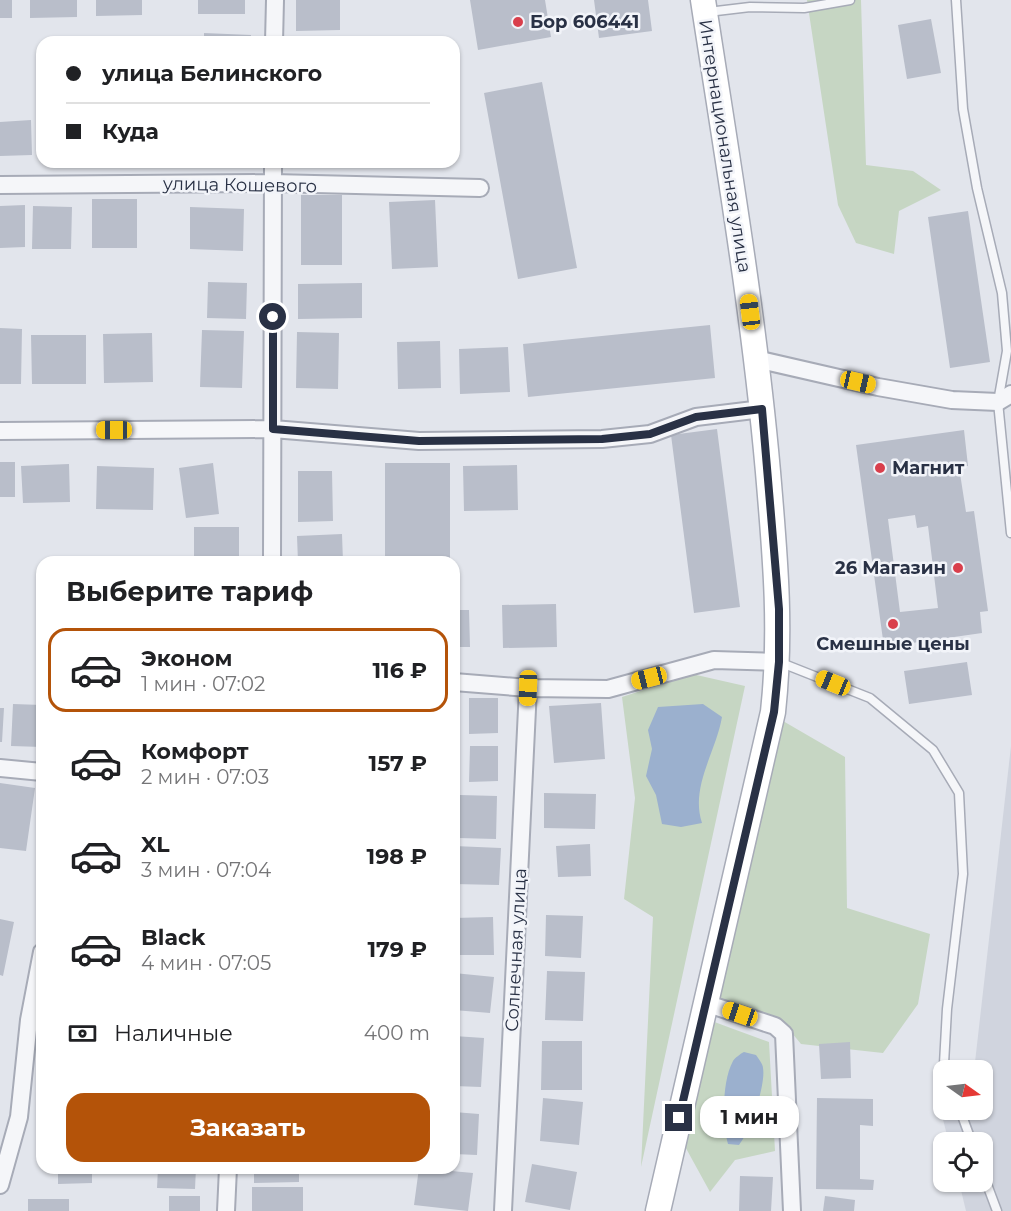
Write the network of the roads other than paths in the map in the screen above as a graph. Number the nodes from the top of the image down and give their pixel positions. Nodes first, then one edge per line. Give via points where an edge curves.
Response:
1 (275, 0) edge
2 (850, 0) edge
3 (956, 0) edge
4 (704, 6) edge
5 (274, 36) edge
6 (273, 168) edge
7 (273, 183) junction
8 (0, 185) edge
9 (480, 188) dead end
10 (756, 359) junction
11 (1005, 398) edge
12 (762, 409) junction
13 (273, 429) junction
14 (0, 431) edge
15 (1011, 533) edge
16 (272, 556) edge
17 (779, 662) junction
18 (460, 682) edge
19 (528, 688) junction
20 (0, 768) edge
21 (36, 771) edge
22 (36, 983) edge
23 (705, 1002) junction
24 (947, 1060) edge
25 (228, 1174) edge
26 (0, 1185) edge
27 (990, 1192) edge
28 (226, 1211) edge
29 (503, 1211) edge
30 (658, 1211) edge
31 (792, 1211) edge
32 (997, 1211) edge

1 - 5 street
2 - 4 lane via 804,8
3 - 11 lane via 963,109 1002,292 1007,351
4 - 10 main road, Интернациональная улица
6 - 7 street
7 - 8 street, улица Кошевого
7 - 9 street, улица Кошевого
7 - 13 street
10 - 11 street via 952,400
10 - 12 main road, Интернациональная улица
11 - 15 lane
12 - 13 street via 696,417 650,434 602,439 419,441
12 - 17 main road, Интернациональная улица via 779,609
13 - 14 street
13 - 16 street
17 - 19 street via 714,660 608,688
17 - 23 main road, Интернациональная улица via 774,712
17 - 24 lane via 870,698 933,750 959,794 963,874 947,1010
18 - 19 street
19 - 29 street, Солнечная улица
20 - 21 street
22 - 26 street via 19,1117
23 - 30 main road, Интернациональная улица
23 - 31 street via 775,1026 784,1034
25 - 28 street
27 - 32 lane

